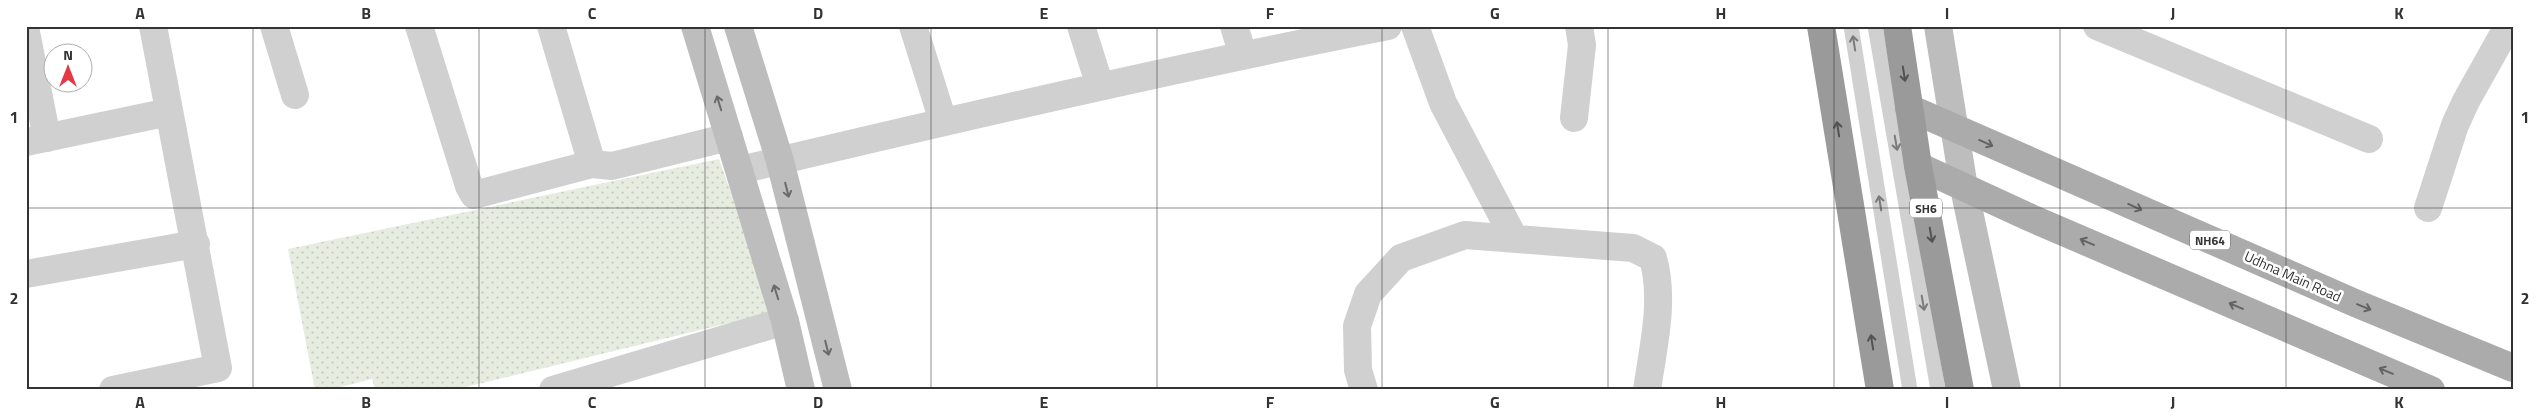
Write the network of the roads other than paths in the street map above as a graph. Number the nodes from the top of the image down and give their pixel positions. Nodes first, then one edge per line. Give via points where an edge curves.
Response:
1 (153, 26) edge
2 (274, 26) edge
3 (419, 26) edge
4 (551, 26) edge
5 (695, 26) edge
6 (738, 26) edge
7 (913, 26) edge
8 (1081, 26) edge
9 (1234, 26) edge
10 (1388, 26) edge
11 (1415, 26) edge
12 (1579, 26) edge
13 (1821, 26) edge
14 (1851, 26) edge
15 (1876, 26) edge
16 (1897, 26) edge
17 (1938, 26) edge
18 (2097, 26) edge
19 (2508, 26) edge
20 (26, 32) edge
21 (1243, 55) junction
22 (1100, 86) junction
23 (295, 95) dead end
24 (1909, 108) junction
25 (169, 112) junction
26 (1574, 118) dead end
27 (943, 121) junction
28 (1955, 129) junction
29 (730, 137) junction
30 (2369, 139) dead end
31 (37, 140) edge
32 (780, 161) junction
33 (592, 164) junction
34 (1918, 166) junction
35 (740, 170) junction
36 (1964, 188) junction
37 (2428, 208) dead end
38 (1514, 238) junction
39 (196, 244) junction
40 (26, 274) edge
41 (785, 321) junction
42 (2513, 368) edge
43 (113, 390) edge
44 (553, 390) edge
45 (801, 390) edge
46 (838, 390) edge
47 (1364, 390) edge
48 (1647, 390) edge
49 (1880, 390) edge
50 (1910, 390) edge
51 (1938, 390) edge
52 (1960, 390) edge
53 (2007, 390) edge
54 (2431, 390) edge

1 - 25 street
2 - 23 street
3 - 33 street via 474,195
4 - 33 street
29 -> 5 street
6 - 32 street
7 - 27 street
8 - 22 street
9 - 21 street
10 - 21 street
11 - 38 street via 1444,103
12 - 26 street via 1582,45
49 -> 13 highway
50 -> 14 lane
15 -> 51 lane
16 -> 24 highway, SH6
17 - 28 street
18 - 30 street
19 - 37 street via 2455,125
20 - 31 street
21 - 22 street
22 - 27 street
24 - 28 main road, Udhna Main Road / NH64
24 - 34 highway, SH6
25 - 31 street
25 - 39 street
27 - 32 street
28 - 36 street
28 -> 42 main road, Udhna Main Road / NH64 via 2355,304
29 - 33 street via 612,166
29 - 35 street
32 - 35 street
32 -> 46 street
34 - 36 main road
34 -> 52 highway, SH6
41 -> 35 street
36 - 53 street
54 -> 36 main road
38 - 47 street via 1465,235 1401,258 1368,294 1357,326 1358,370
38 - 48 street via 1633,248 1653,258 1658,279 1658,304
39 - 40 street
39 - 43 street via 218,368
41 - 44 street
41 - 45 street

